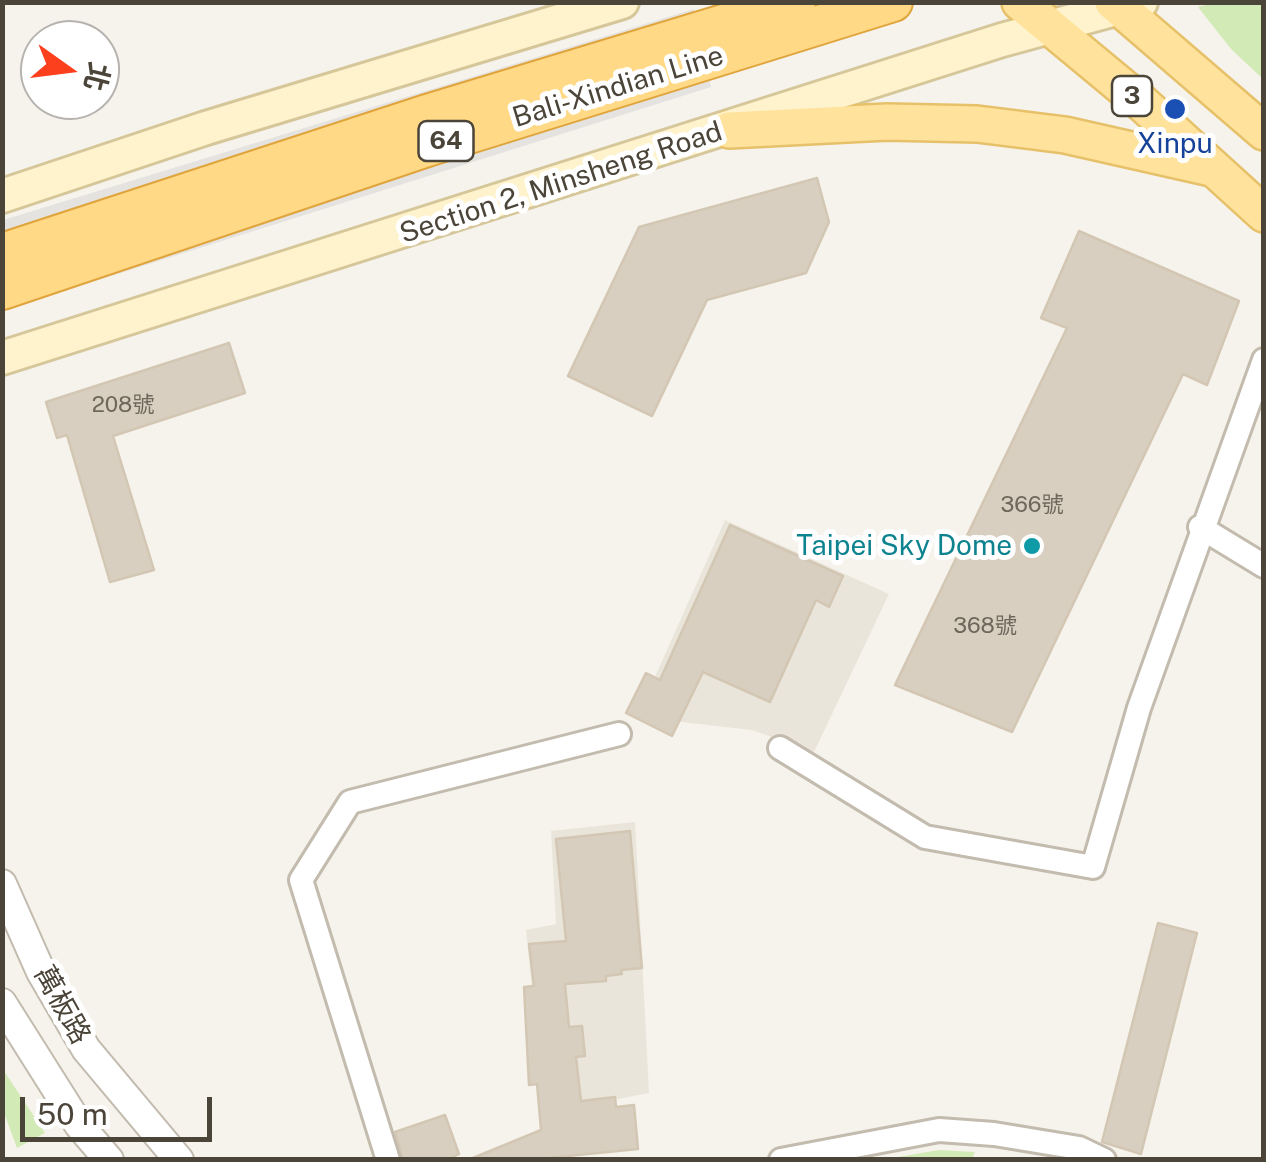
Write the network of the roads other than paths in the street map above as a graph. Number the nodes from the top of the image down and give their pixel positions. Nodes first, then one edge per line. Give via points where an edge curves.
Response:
1 (622, 2) edge
2 (796, 2) edge
3 (893, 2) edge
4 (1020, 2) edge
5 (1124, 4) edge
6 (1049, 28) junction
7 (728, 130) junction
8 (1264, 132) edge
9 (1211, 168) junction
10 (2, 196) edge
11 (1264, 214) edge
12 (2, 254) edge
13 (2, 290) edge
14 (10, 353) edge
15 (1264, 360) edge
16 (1200, 527) junction
17 (1264, 566) edge
18 (620, 734) dead end
19 (780, 748) dead end
20 (2, 884) edge
21 (2, 1003) edge
22 (109, 1160) edge
23 (179, 1160) edge
24 (388, 1160) edge
25 (782, 1160) edge
26 (1104, 1160) edge

1 - 10 main road
2 - 12 highway, Bali-Xindian Line / 64
3 - 13 highway, Bali-Xindian Line / 64 via 428,146
4 - 6 main road, 3
5 - 6 main road, Section 2, Minsheng Road
5 - 8 main road, 3
6 - 7 main road, Section 2, Minsheng Road
6 - 9 main road, 3
7 - 9 main road via 977,124 1065,135
7 - 14 main road, Section 2, Minsheng Road
9 - 11 main road, 3
15 - 16 street
16 - 17 street
16 - 19 street via 1094,866 926,837
18 - 24 street via 350,802 301,880
20 - 23 street, 萬板路 via 41,972 86,1049
21 - 22 street, 萬板路
25 - 26 street via 940,1130 1079,1148

